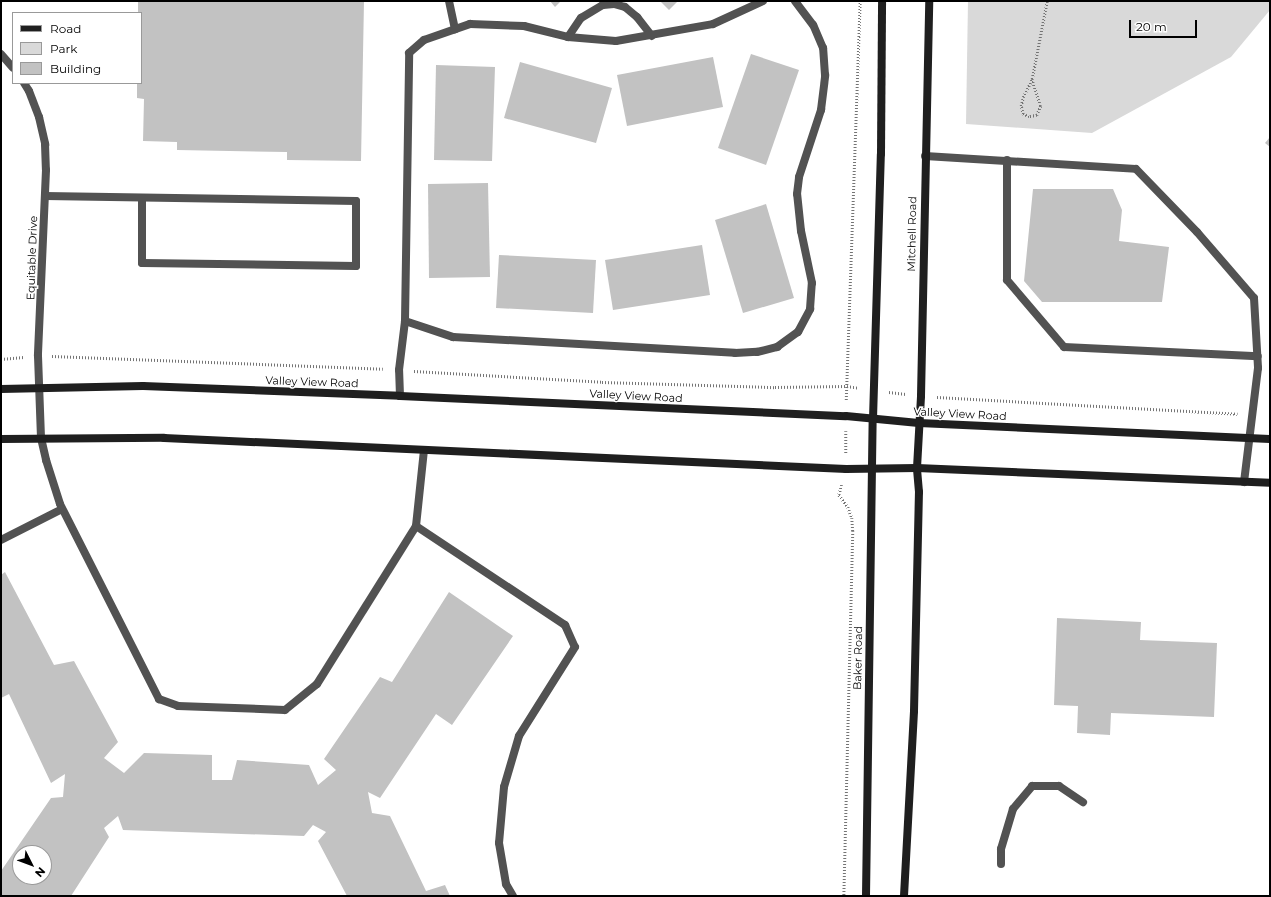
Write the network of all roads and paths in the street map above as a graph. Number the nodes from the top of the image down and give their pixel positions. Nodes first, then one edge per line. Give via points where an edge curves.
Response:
1 (449, 1) edge
2 (763, 1) edge
3 (795, 1) edge
4 (860, 1) edge
5 (882, 1) edge
6 (929, 1) edge
7 (1047, 1) edge
8 (455, 30) junction
9 (568, 36) junction
10 (652, 36) junction
11 (1, 54) edge
12 (12, 67) edge
13 (1032, 79) junction
14 (25, 84) edge
15 (925, 156) junction
16 (1007, 160) junction
17 (45, 196) junction
18 (142, 198) junction
19 (405, 321) junction
20 (38, 356) junction
21 (1258, 356) junction
22 (1, 359) edge
23 (399, 370) junction
24 (847, 386) junction
25 (39, 387) junction
26 (1, 389) edge
27 (874, 390) junction
28 (400, 396) junction
29 (921, 396) junction
30 (1253, 415) junction
31 (846, 416) junction
32 (872, 419) junction
33 (919, 423) junction
34 (41, 438) junction
35 (1251, 438) junction
36 (1, 439) edge
37 (1270, 439) edge
38 (424, 450) junction
39 (846, 468) junction
40 (872, 468) junction
41 (918, 468) junction
42 (1244, 482) junction
43 (1270, 483) edge
44 (62, 509) junction
45 (416, 526) junction
46 (1, 540) edge
47 (1083, 802) dead end
48 (1001, 864) dead end
49 (513, 896) edge
50 (844, 896) edge
51 (866, 896) edge
52 (904, 896) edge

1 - 8 street
2 - 10 street via 713,24
3 - 19 street via 813,25 823,48 825,75 821,110 799,176 797,194 801,232 812,283 810,309 798,332 777,347 757,352 735,353 453,337
4 - 24 path
5 - 27 main road
6 - 15 main road, Mitchell Road
7 - 13 path
8 - 9 street via 470,24 524,26
8 - 19 street via 424,40 410,53
9 - 10 street via 616,41
9 - 10 street via 581,18 603,5 614,4 637,16
11 - 12 street
13 - 13 path via 1021,106 1023,114 1029,117 1037,114 1041,106
14 - 17 street, Equitable Drive via 39,117 45,144
15 - 16 street
15 - 29 main road, Mitchell Road
16 - 21 street via 1136,169 1197,232 1254,298
16 - 21 street via 1007,280 1064,347
17 - 18 street
17 - 20 street, Equitable Drive
18 - 18 street via 142,262 356,266 356,201
19 - 23 street
20 - 22 path
20 - 23 path
20 - 25 street, Equitable Drive
21 - 30 street
23 - 24 path via 602,382
23 - 28 street
24 - 27 path
24 - 31 path
25 - 26 main road, Valley View Road
25 - 28 main road, Valley View Road via 143,386
25 - 34 street, Equitable Drive
27 - 29 path
27 - 32 main road
28 - 31 main road, Valley View Road
29 - 30 path
29 - 33 main road, Mitchell Road
30 - 35 street
31 - 32 main road, Valley View Road
31 - 39 path
32 - 33 main road, Valley View Road
32 - 40 main road, Baker Road
33 - 35 main road, Valley View Road
33 - 41 main road, Mitchell Road
34 - 36 main road
34 - 38 main road via 164,438
34 - 44 street, Equitable Drive
35 - 37 main road, Valley View Road
35 - 42 street
38 - 39 main road
38 - 45 street
39 - 40 main road
39 - 50 path via 839,495 848,507 853,531
40 - 41 main road
40 - 51 main road, Baker Road
41 - 42 main road
41 - 52 main road via 914,711
42 - 43 main road
44 - 45 street, Equitable Drive via 159,700 178,706 286,710 317,684
44 - 46 street
45 - 49 street via 565,625 575,647 519,736 504,786 499,844 506,884
47 - 48 street via 1059,786 1032,786 1013,809 1001,849

